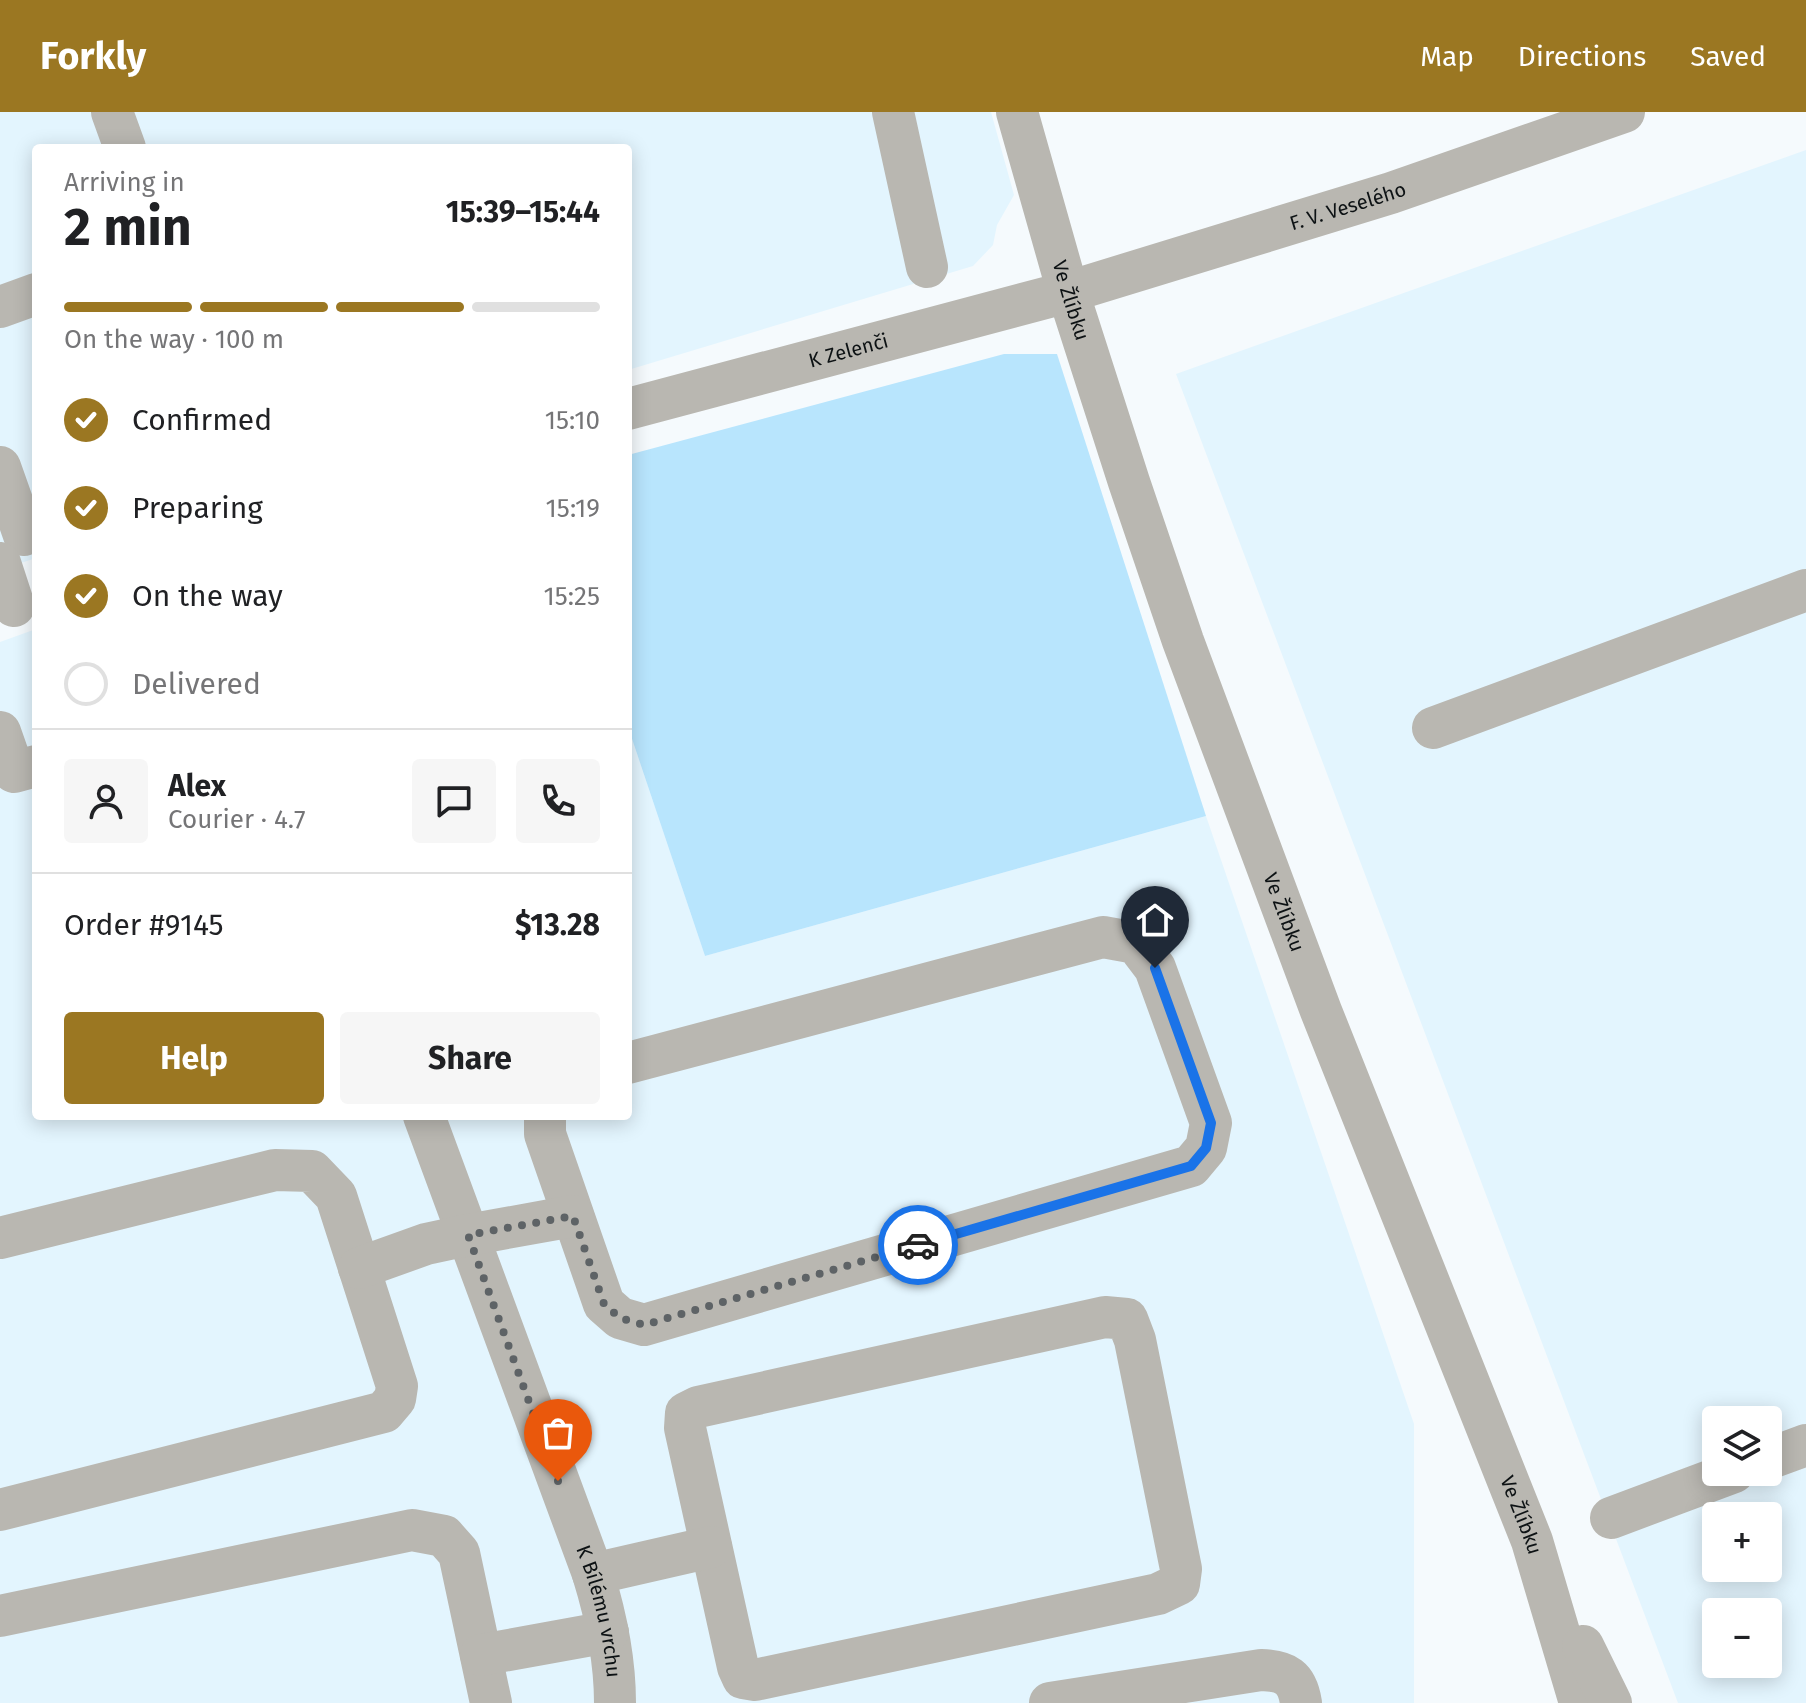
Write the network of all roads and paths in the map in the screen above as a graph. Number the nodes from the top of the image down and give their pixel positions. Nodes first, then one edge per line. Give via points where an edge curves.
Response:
1 (112, 112) edge
2 (893, 112) edge
3 (1017, 112) edge
4 (1624, 112) edge
5 (124, 144) edge
6 (927, 267) dead end
7 (1068, 292) junction
8 (32, 295) edge
9 (0, 307) edge
10 (632, 408) edge
11 (0, 467) edge
12 (15, 543) edge
13 (1806, 590) edge
14 (17, 605) edge
15 (1433, 728) dead end
16 (0, 732) edge
17 (32, 767) edge
18 (632, 1062) edge
19 (425, 1120) edge
20 (545, 1120) edge
21 (573, 1216) junction
22 (468, 1235) junction
23 (0, 1238) edge
24 (359, 1268) junction
25 (1806, 1445) edge
26 (1782, 1454) edge
27 (1702, 1484) edge
28 (0, 1510) edge
29 (1611, 1518) dead end
30 (1532, 1541) junction
31 (711, 1547) junction
32 (593, 1574) junction
33 (0, 1616) edge
34 (608, 1632) junction
35 (481, 1655) junction
36 (491, 1703) edge
37 (615, 1703) edge
38 (1050, 1703) edge
39 (1301, 1703) edge
40 (1580, 1703) edge
41 (1611, 1703) edge

1 - 5 street
2 - 6 street
3 - 7 street, Ve Žlíbku
4 - 7 street, F. V. Veselého via 1391,193
7 - 10 street, K Zelenči
7 - 30 street, Ve Žlíbku via 1188,656 1321,1011
8 - 9 street
11 - 12 street
12 - 14 street
13 - 15 street
16 - 17 street via 14,772
18 - 21 street via 1103,937 1136,943 1155,968 1211,1123 1206,1148 1191,1166 644,1325 620,1318 604,1304
19 - 22 street, K Bílému vrchu
20 - 21 street
21 - 22 street
22 - 24 street
22 - 32 street, K Bílému vrchu
23 - 24 street via 275,1170 312,1171 336,1196
24 - 28 street via 397,1386 395,1399 384,1412
25 - 26 street
27 - 29 street
30 - 40 street, Ve Žlíbku
30 - 41 street
31 - 31 street via 738,1667 743,1678 755,1680 1158,1594 1179,1584 1181,1569 1127,1319 1105,1317 686,1413
31 - 32 street
32 - 34 street, K Bílému vrchu
33 - 35 street via 412,1530 444,1536 459,1553
34 - 35 street
34 - 37 street, K Bílému vrchu
35 - 36 street
38 - 39 street via 1261,1670 1277,1670 1294,1680

